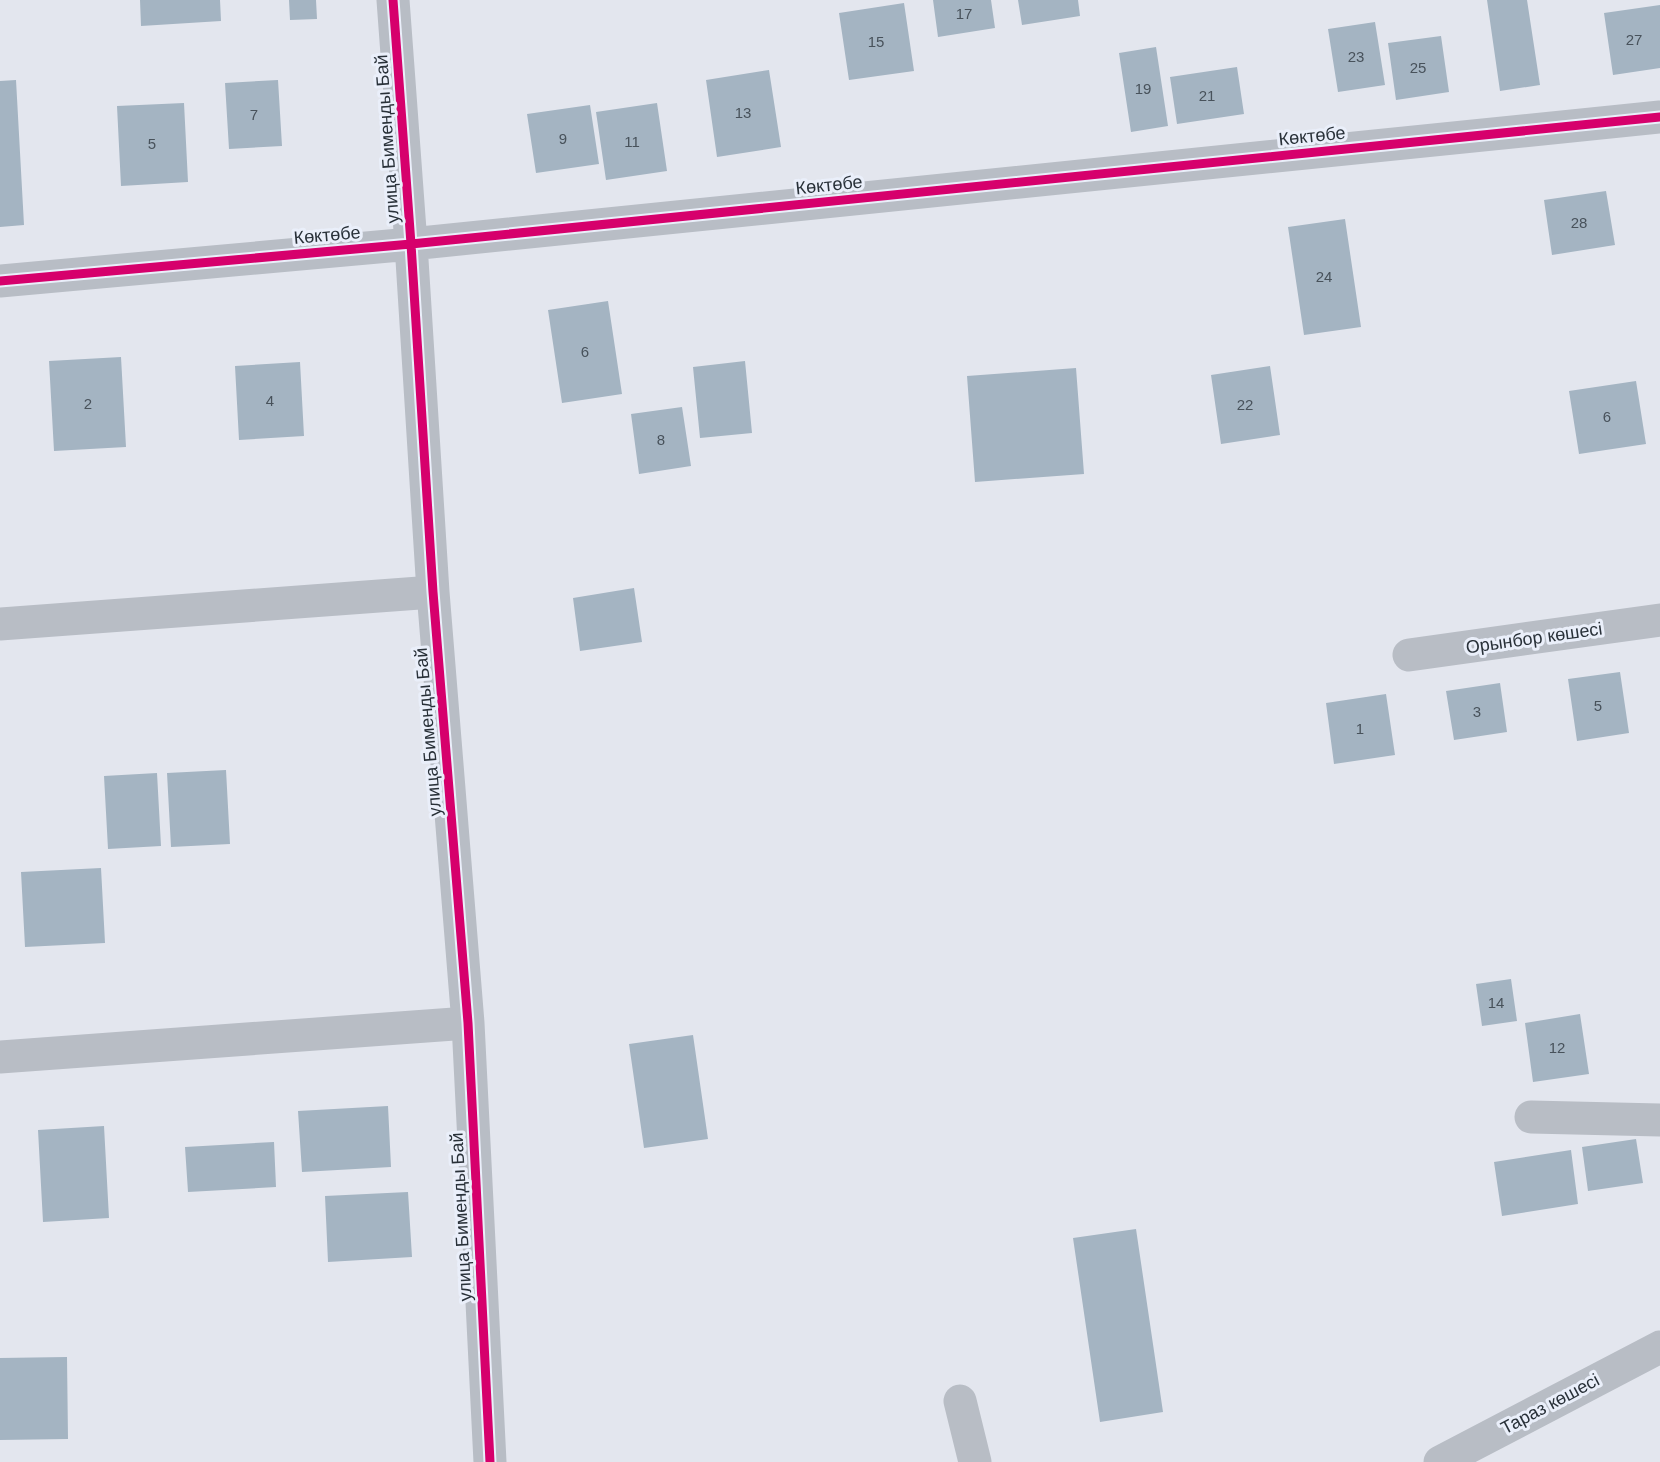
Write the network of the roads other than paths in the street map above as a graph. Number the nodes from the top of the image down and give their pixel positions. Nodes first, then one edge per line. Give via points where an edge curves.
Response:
1 (393, 0) edge
2 (1660, 117) edge
3 (411, 244) junction
4 (0, 280) edge
5 (433, 592) junction
6 (1660, 620) edge
7 (0, 624) edge
8 (1409, 655) dead end
9 (468, 1023) junction
10 (0, 1056) edge
11 (1531, 1117) dead end
12 (1660, 1120) edge
13 (1660, 1347) edge
14 (960, 1401) dead end
15 (490, 1462) edge
16 (975, 1462) edge
17 (1440, 1462) edge

1 - 3 street, улица Бименды Бай
2 - 3 street, Көктөбе
3 - 4 street, Көктөбе
3 - 5 street, улица Бименды Бай
5 - 7 street
5 - 9 street, улица Бименды Бай
6 - 8 street, Орынбор көшесі
9 - 10 street
9 - 15 street, улица Бименды Бай
11 - 12 street
13 - 17 street, Тараз көшесі
14 - 16 street

